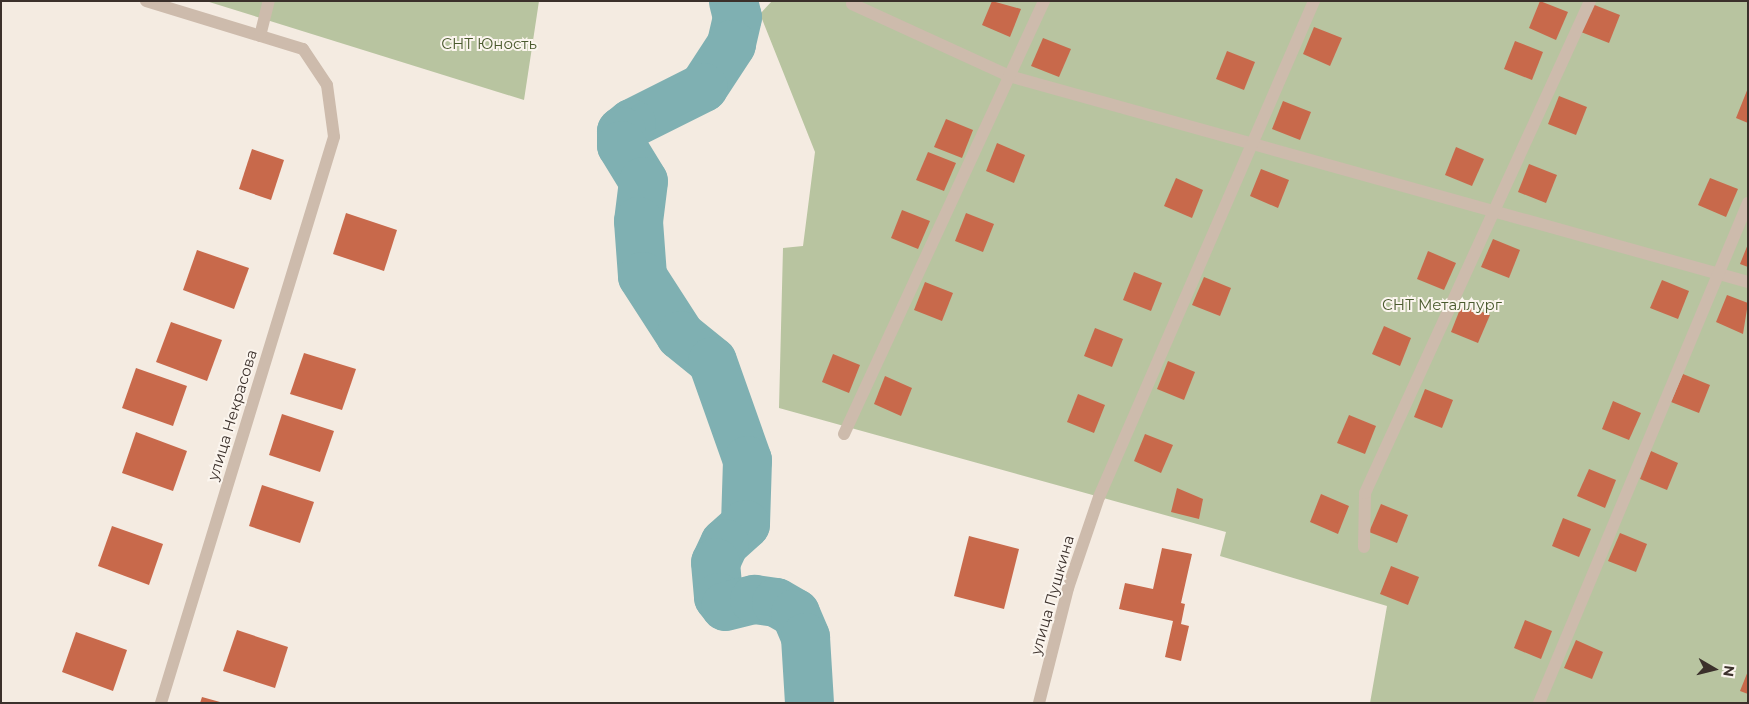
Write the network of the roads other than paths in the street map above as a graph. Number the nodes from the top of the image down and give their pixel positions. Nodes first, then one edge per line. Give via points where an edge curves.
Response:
1 (146, 1) edge
2 (269, 1) edge
3 (1044, 1) edge
4 (1314, 1) edge
5 (1590, 1) edge
6 (852, 4) dead end
7 (260, 36) junction
8 (1009, 76) junction
9 (1250, 145) junction
10 (1748, 203) edge
11 (1494, 212) junction
12 (1718, 274) junction
13 (1748, 282) edge
14 (844, 434) dead end
15 (1364, 548) dead end
16 (160, 703) edge
17 (1039, 703) edge
18 (1539, 703) edge

1 - 7 street
2 - 7 street
3 - 8 street
4 - 9 street, улица Пушкина
5 - 11 street
6 - 8 street
7 - 16 street, улица Некрасова via 303,49 327,85 334,137
8 - 9 street
8 - 14 street
9 - 11 street
9 - 17 street, улица Пушкина via 1099,497 1068,588
10 - 12 street
11 - 12 street
11 - 15 street via 1365,493
12 - 13 street
12 - 18 street

